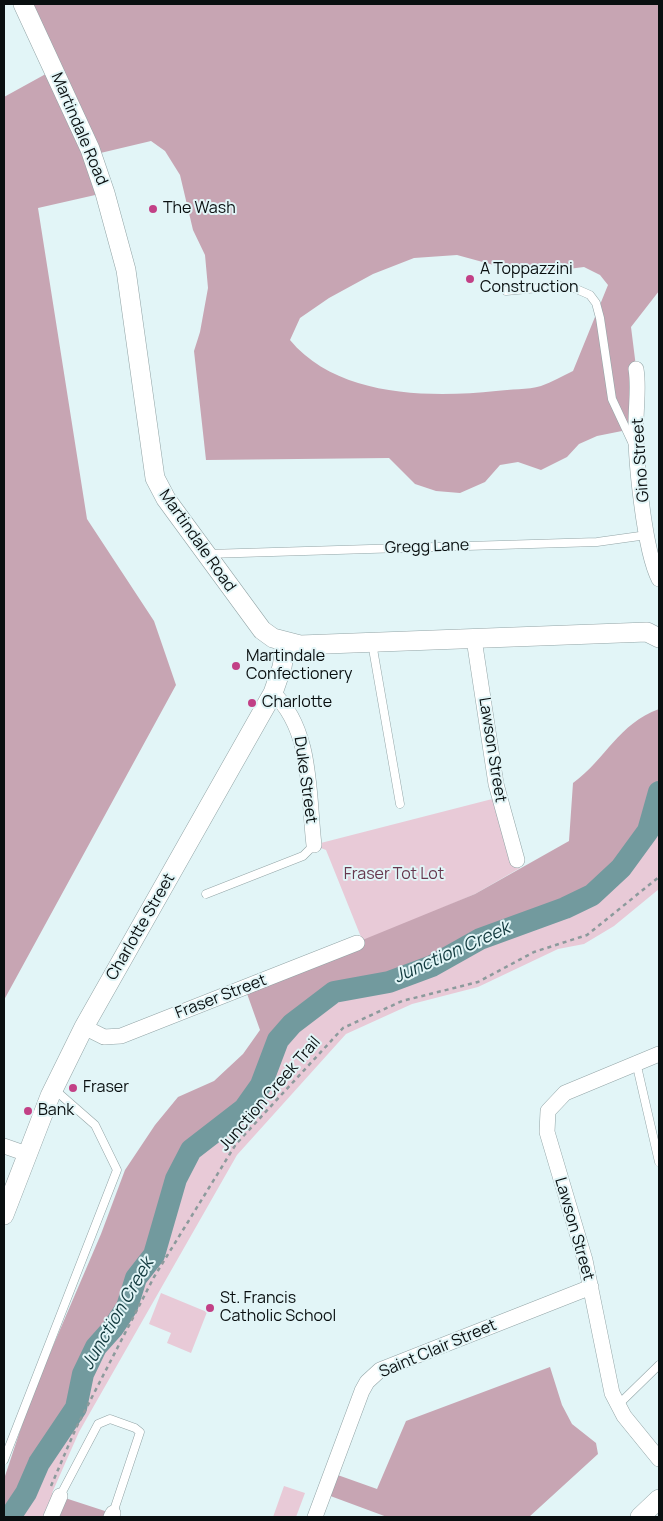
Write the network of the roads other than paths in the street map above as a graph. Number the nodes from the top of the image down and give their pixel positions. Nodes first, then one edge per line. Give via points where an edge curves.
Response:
1 (23, 4) edge
2 (506, 291) dead end
3 (636, 369) dead end
4 (637, 453) junction
5 (647, 535) junction
6 (206, 554) junction
7 (659, 579) edge
8 (659, 638) edge
9 (474, 639) junction
10 (372, 642) junction
11 (286, 643) junction
12 (273, 693) junction
13 (400, 804) dead end
14 (314, 845) joint
15 (516, 860) dead end
16 (206, 894) dead end
17 (357, 943) dead end
18 (84, 1027) junction
19 (659, 1054) edge
20 (636, 1062) junction
21 (53, 1089) junction
22 (4, 1146) edge
23 (27, 1154) junction
24 (659, 1162) edge
25 (4, 1215) edge
26 (591, 1287) junction
27 (659, 1365) edge
28 (618, 1406) junction
29 (659, 1458) edge
30 (4, 1460) edge
31 (55, 1493) joint
32 (659, 1498) edge
33 (112, 1515) edge
34 (53, 1517) edge
35 (315, 1517) edge
36 (640, 1517) edge

1 - 6 street, Martindale Road via 90,149 105,193 126,270 156,478 166,499
2 - 4 lane via 560,286 590,295 600,318 612,399
3 - 4 street, Gino Street
4 - 5 street, Gino Street
5 - 6 lane, Gregg Lane via 596,542
5 - 7 street, Gino Street
6 - 11 street, Martindale Road via 262,630
8 - 9 street, Martindale Road via 647,632
9 - 10 street, Martindale Road
9 - 15 street, Lawson Street via 496,784
10 - 11 street, Martindale Road
10 - 13 lane
11 - 12 street, Charlotte Street
12 - 14 street, Duke Street via 286,706 298,730
12 - 18 street, Charlotte Street
14 - 16 lane via 303,856
17 - 18 street, Fraser Street via 121,1036 104,1036
18 - 21 street, Charlotte Street
19 - 20 street, Lawson Street
20 - 24 lane
20 - 26 street, Lawson Street via 565,1093 554,1102 546,1120 550,1146 577,1229
21 - 23 street, Charlotte Street
21 - 30 lane via 95,1125 117,1170
22 - 23 street
23 - 25 street, Charlotte Street
26 - 28 street, Lawson Street via 612,1393
26 - 35 street, Saint Clair Street via 380,1370 362,1391
27 - 28 lane
28 - 29 street, Lawson Street
31 - 33 lane via 98,1424 110,1419 135,1428 140,1432
31 - 34 street
32 - 36 street

